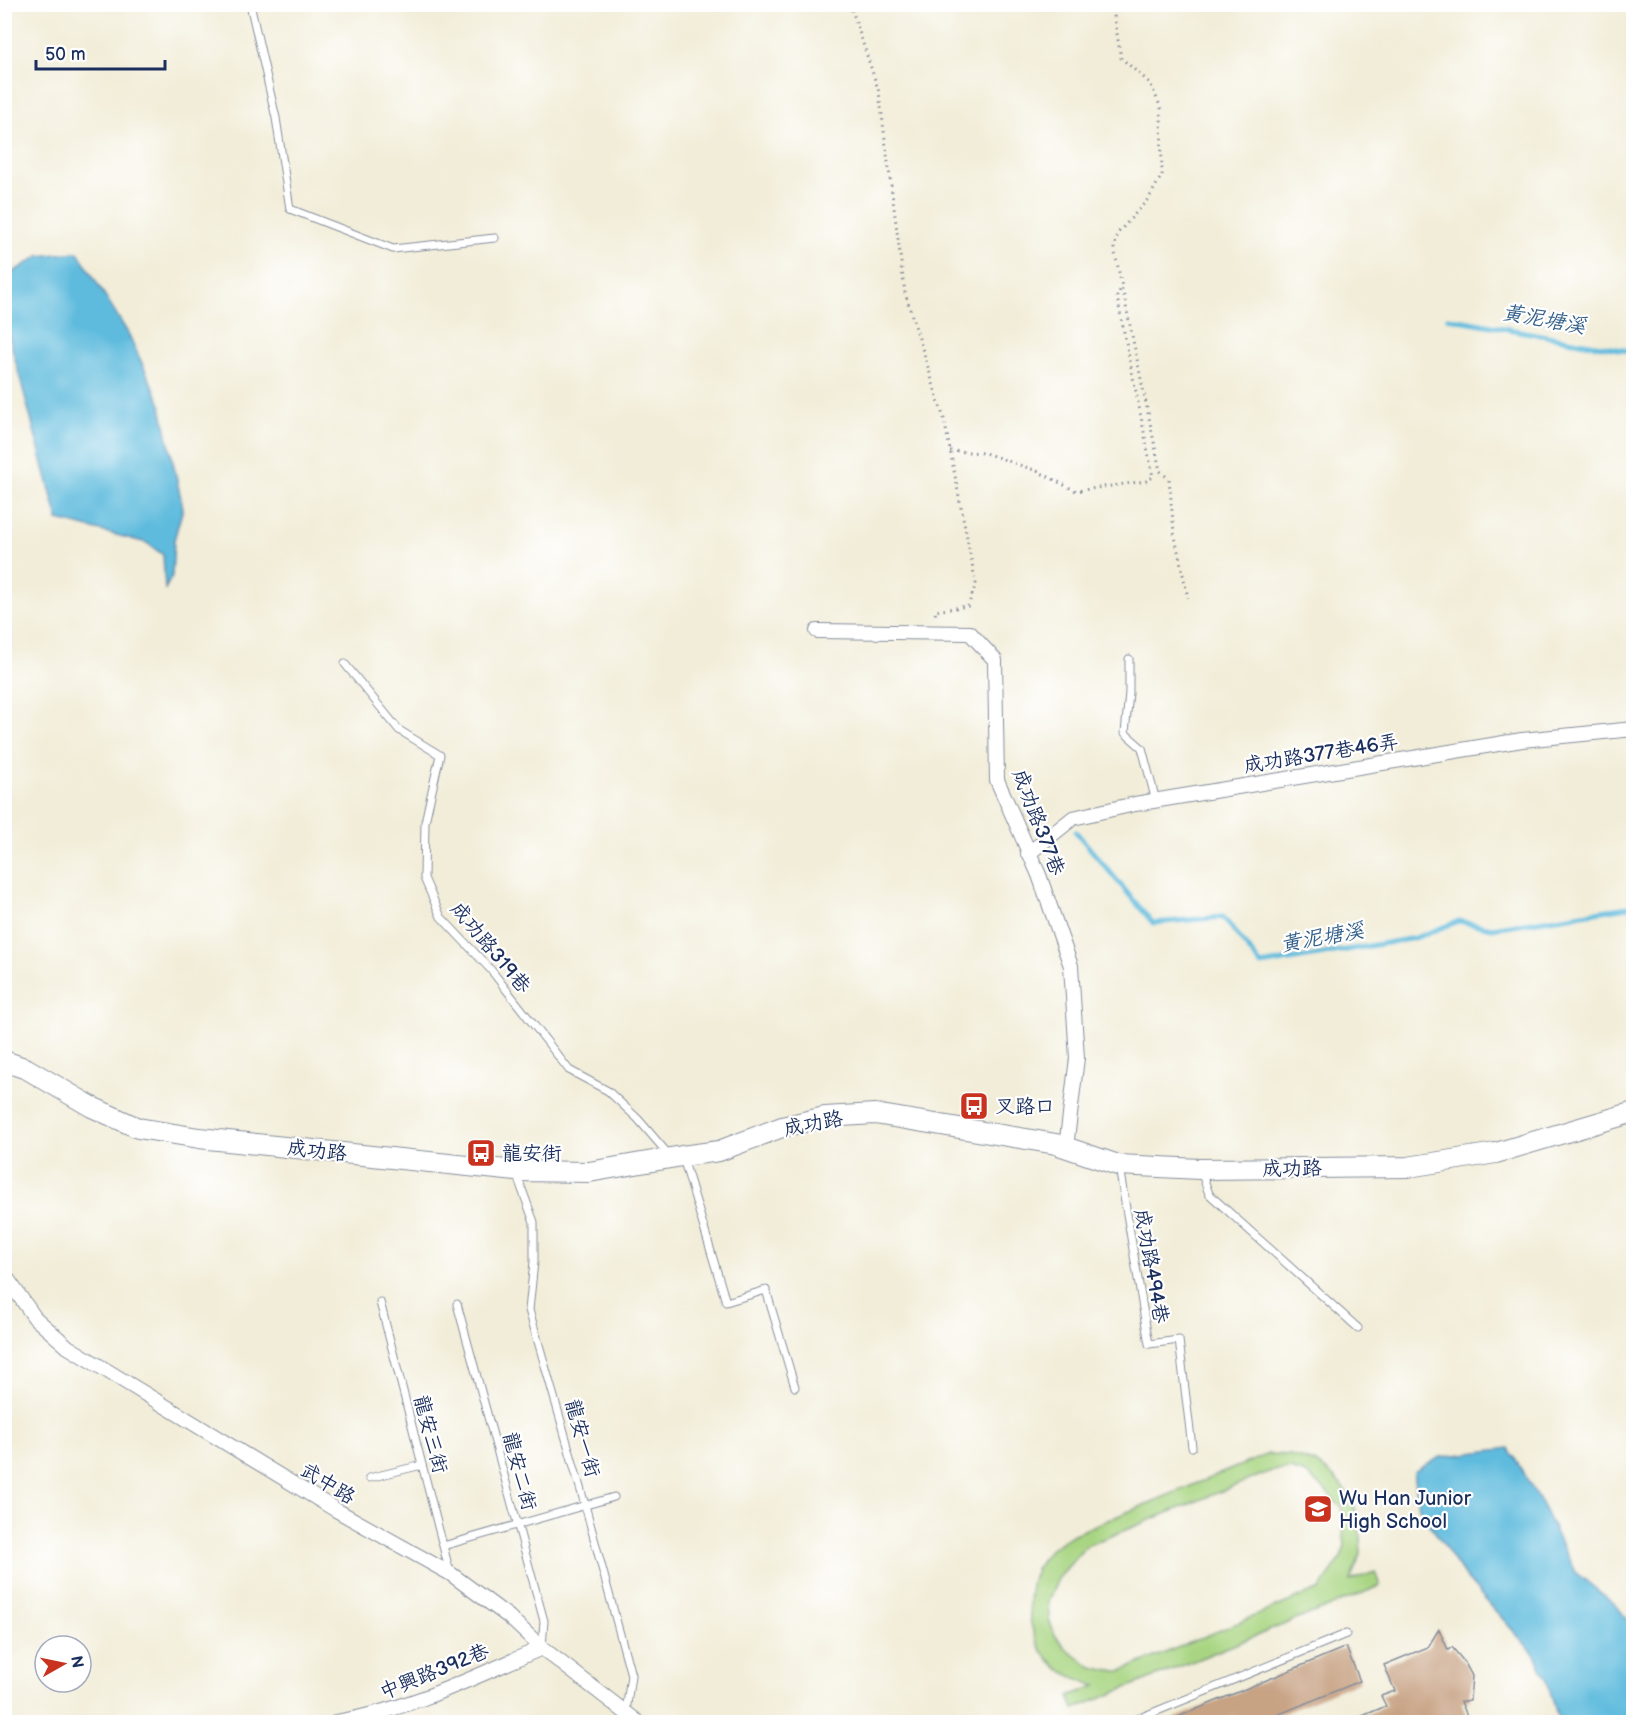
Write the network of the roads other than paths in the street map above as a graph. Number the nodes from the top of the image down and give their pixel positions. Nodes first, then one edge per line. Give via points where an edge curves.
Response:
1 (250, 4) edge
2 (495, 238) dead end
3 (817, 631) dead end
4 (1129, 659) dead end
5 (345, 664) dead end
6 (1634, 729) edge
7 (1156, 801) junction
8 (1028, 854) junction
9 (4, 1061) edge
10 (1634, 1112) edge
11 (1066, 1147) junction
12 (678, 1157) junction
13 (1118, 1165) junction
14 (1200, 1169) junction
15 (516, 1171) junction
16 (4, 1274) edge
17 (380, 1302) dead end
18 (457, 1304) dead end
19 (1358, 1328) dead end
20 (795, 1387) dead end
21 (1192, 1447) dead end
22 (422, 1465) junction
23 (369, 1478) dead end
24 (614, 1497) dead end
25 (585, 1505) junction
26 (517, 1525) junction
27 (444, 1546) junction
28 (451, 1574) junction
29 (1346, 1634) dead end
30 (542, 1647) junction
31 (626, 1714) junction
32 (337, 1722) edge
33 (638, 1722) edge
34 (1130, 1722) edge

1 - 2 lane via 276,118 290,209 393,249
3 - 8 street, 成功路377巷 via 970,633 995,660 998,780
4 - 7 lane via 1125,733 1142,748
5 - 12 lane, 成功路319巷 via 399,730 441,755 425,822 424,878 441,917 491,970 569,1070 608,1091
6 - 7 street, 成功路377巷46弄 via 1522,740
7 - 8 street, 成功路377巷46弄 via 1073,818
8 - 11 street, 成功路377巷 via 1071,966 1077,1058
9 - 15 street, 成功路 via 27,1069 92,1107 138,1128 199,1138
10 - 14 street, 成功路 via 1496,1153 1408,1167
11 - 12 street, 成功路 via 875,1114 825,1117 782,1127 719,1152
11 - 13 street, 成功路
12 - 15 street, 成功路 via 589,1172
12 - 20 lane via 726,1302 766,1290
13 - 14 street, 成功路
13 - 21 lane, 成功路494巷 via 1149,1344 1179,1340
14 - 19 lane via 1209,1194
15 - 25 lane, 龍安一街 via 534,1222 529,1310
16 - 28 street, 武中路 via 35,1318 68,1347 336,1510
17 - 22 lane, 龍安三街
18 - 26 lane, 龍安二街
22 - 23 lane
22 - 27 lane, 龍安三街
24 - 25 lane
25 - 26 lane
25 - 31 lane, 龍安一街 via 631,1675
26 - 27 lane
26 - 30 lane, 龍安二街 via 544,1621
27 - 28 lane, 龍安三街
28 - 30 street, 武中路
29 - 34 lane
30 - 31 street, 武中路
30 - 32 street, 中興路392巷 via 372,1716
31 - 33 street, 武中路

